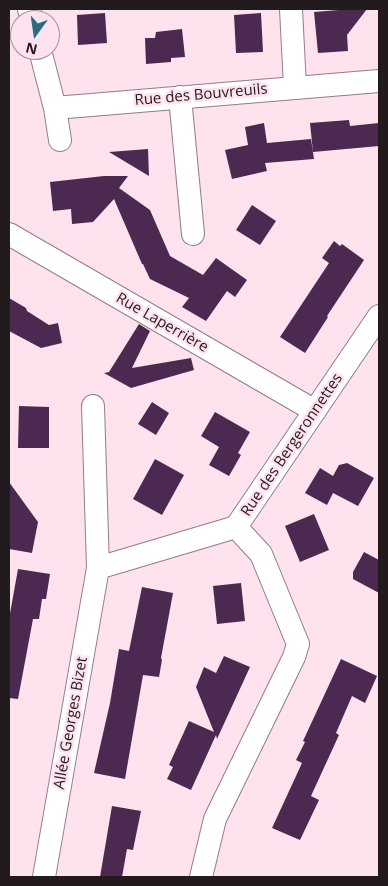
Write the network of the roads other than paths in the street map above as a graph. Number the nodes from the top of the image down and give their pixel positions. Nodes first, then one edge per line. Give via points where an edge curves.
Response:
1 (291, 9) edge
2 (43, 60) edge
3 (379, 81) edge
4 (295, 87) junction
5 (180, 97) junction
6 (55, 108) junction
7 (60, 140) dead end
8 (9, 234) edge
9 (194, 234) dead end
10 (379, 316) edge
11 (93, 406) dead end
12 (315, 411) junction
13 (236, 527) junction
14 (98, 568) junction
15 (44, 877) edge
16 (201, 877) edge

1 - 4 street
2 - 6 street
3 - 4 street, Rue des Bouvreuils
4 - 5 street, Rue des Bouvreuils
5 - 6 street, Rue des Bouvreuils
5 - 9 street
6 - 7 street
8 - 12 street, Rue Laperrière
10 - 12 street, Rue des Bergeronnettes
11 - 14 street, Allée Georges Bizet
12 - 13 street, Rue des Bergeronnettes
13 - 14 street
13 - 16 street, Rue des Bergeronnettes via 261,554 298,644 215,819
14 - 15 street, Allée Georges Bizet

